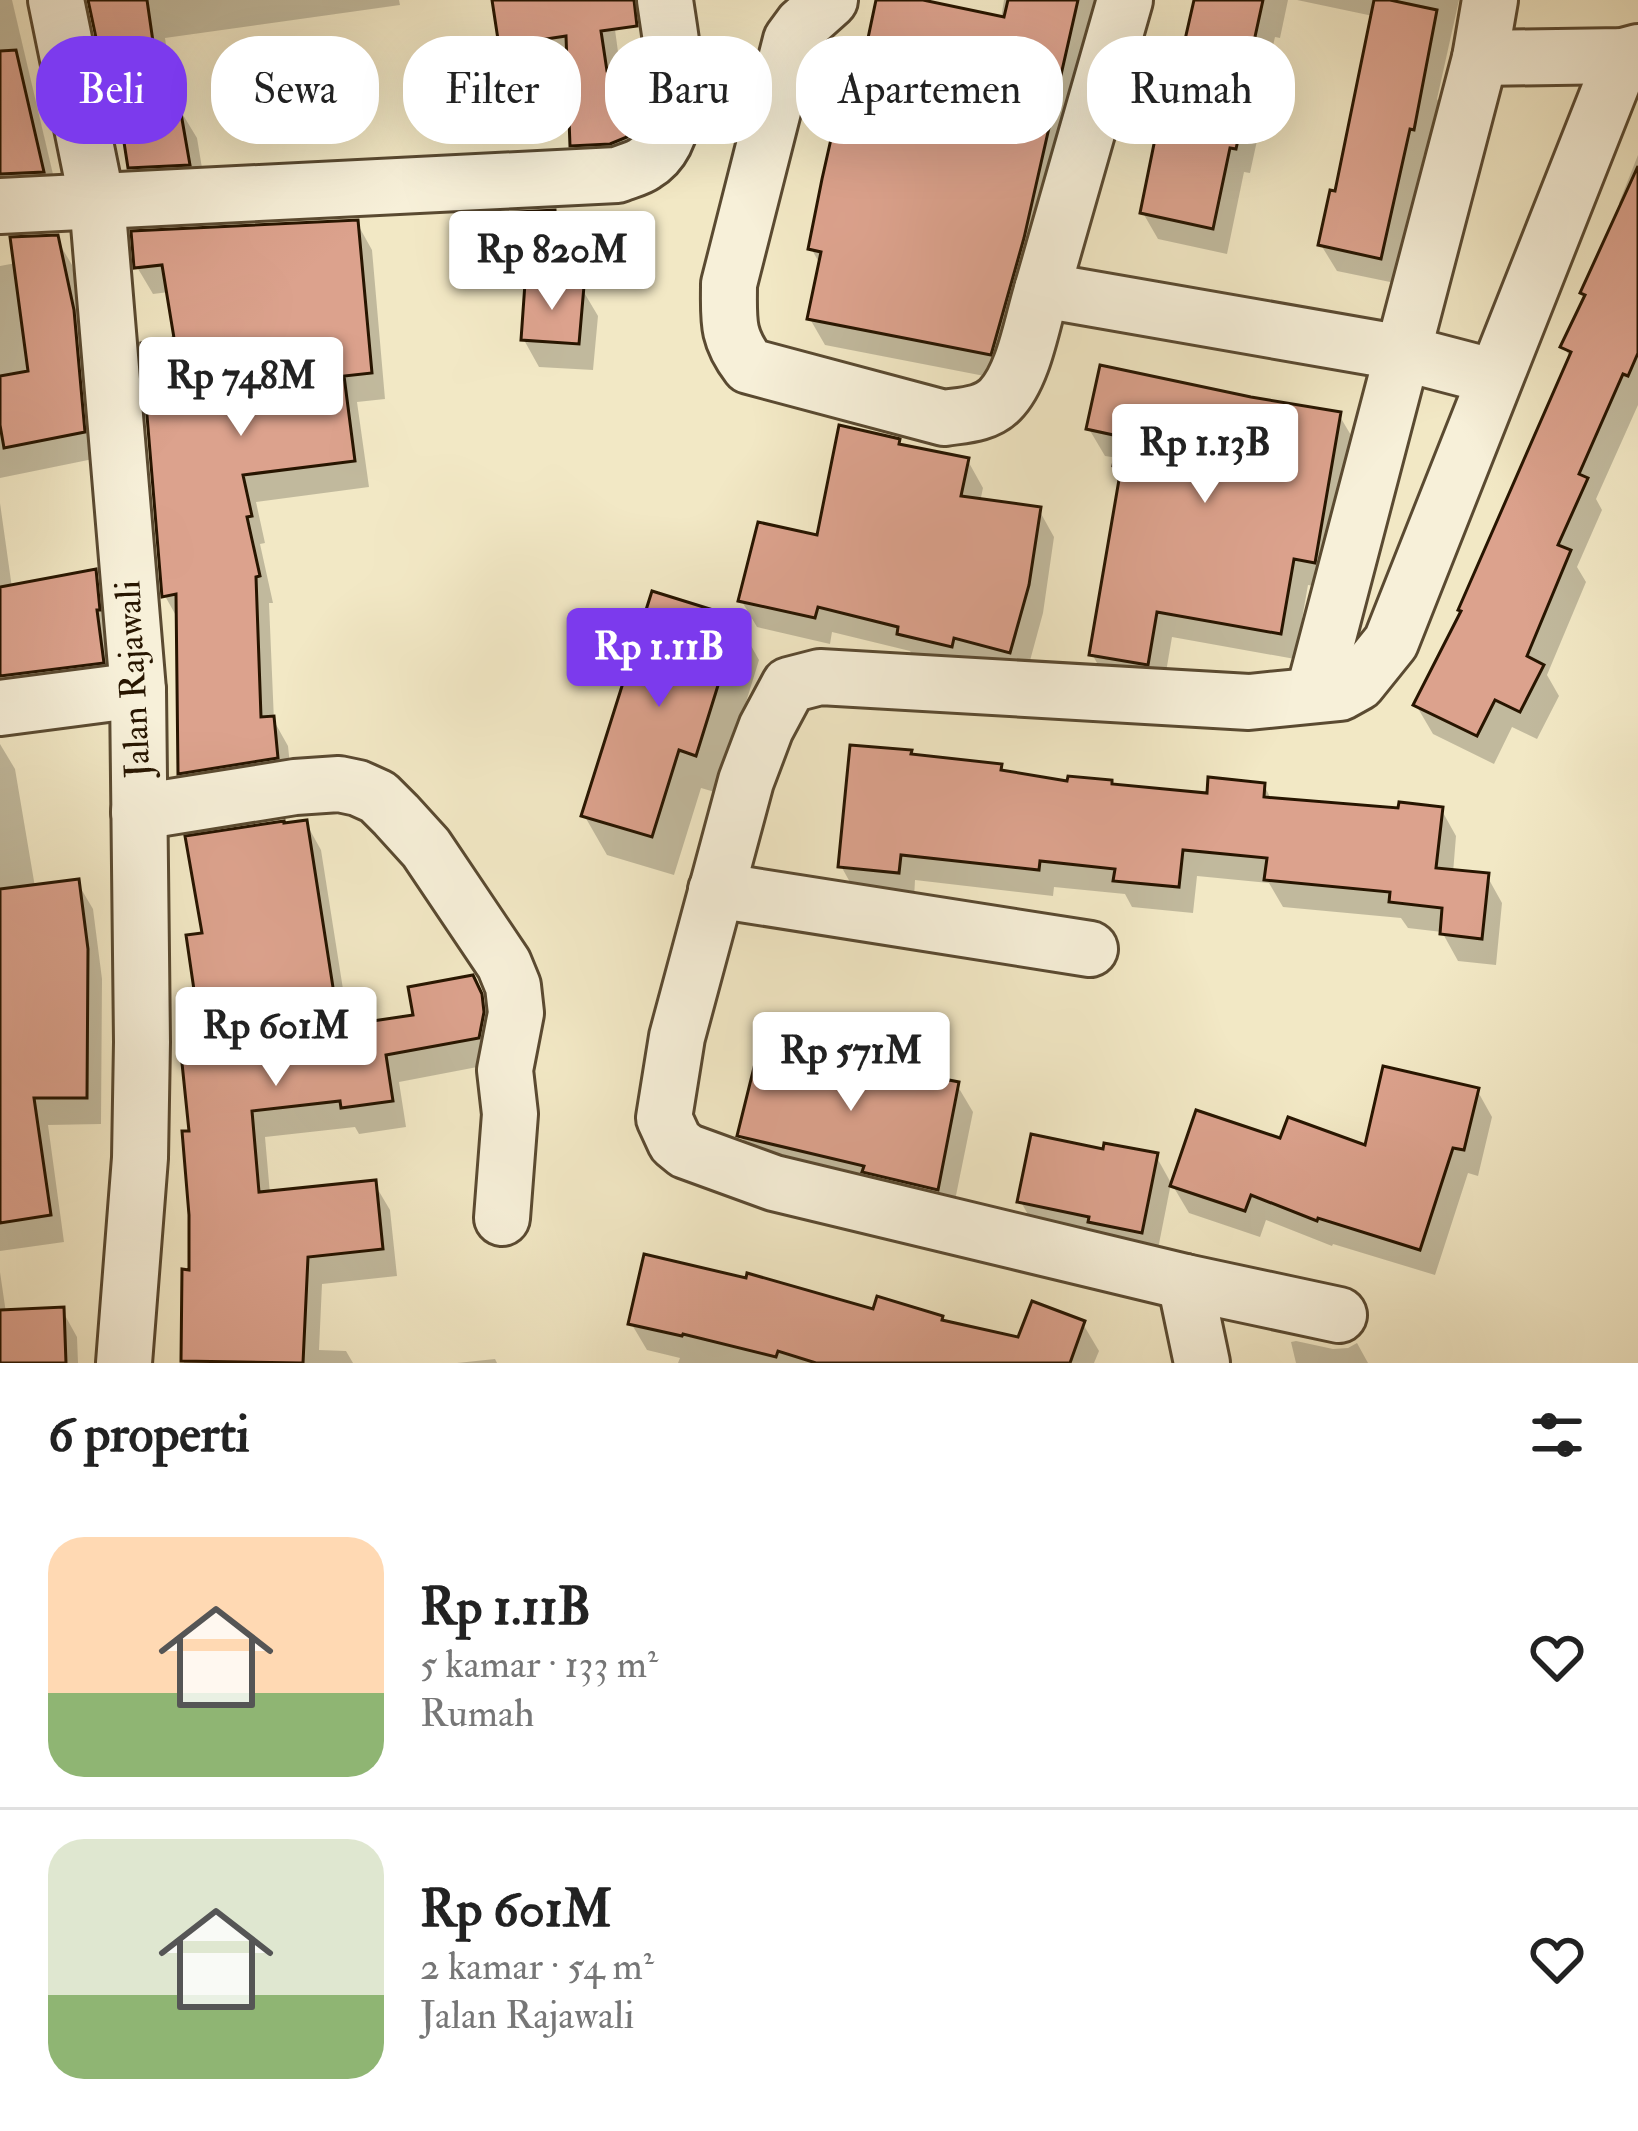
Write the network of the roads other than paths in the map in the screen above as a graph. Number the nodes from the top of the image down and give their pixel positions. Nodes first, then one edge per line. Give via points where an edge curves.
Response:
1 (56, 0) edge
2 (664, 0) edge
3 (830, 0) edge
4 (1124, 0) edge
5 (1490, 0) edge
6 (1630, 54) edge
7 (1480, 58) junction
8 (97, 201) junction
9 (0, 206) edge
10 (1042, 290) junction
11 (1402, 352) junction
12 (1495, 377) junction
13 (137, 690) junction
14 (1313, 695) junction
15 (0, 708) edge
16 (139, 812) junction
17 (716, 890) junction
18 (1090, 949) dead end
19 (502, 1218) dead end
20 (1185, 1282) junction
21 (1339, 1315) dead end
22 (124, 1363) edge
23 (1202, 1363) edge

1 - 8 street, Jalan Rajawali
2 - 8 street via 674,119 648,163 617,175
3 - 10 street via 791,40 729,284 733,346 749,366 944,418 976,414 998,402 1017,374
4 - 10 street
5 - 7 street
6 - 7 street
6 - 12 street
7 - 11 street
8 - 9 street
8 - 13 street, Jalan Rajawali
10 - 11 street
11 - 12 street
11 - 14 street
12 - 14 street via 1391,642 1358,682
13 - 15 street
13 - 16 street, Jalan Rajawali
14 - 17 street via 1249,702 803,680 789,685 766,728
16 - 19 street via 339,784 378,796 426,848 513,986
16 - 22 street, Jalan Rajawali via 140,1158
17 - 18 street
17 - 20 street via 677,1037 664,1118 675,1142 774,1183
20 - 21 street
20 - 23 street

